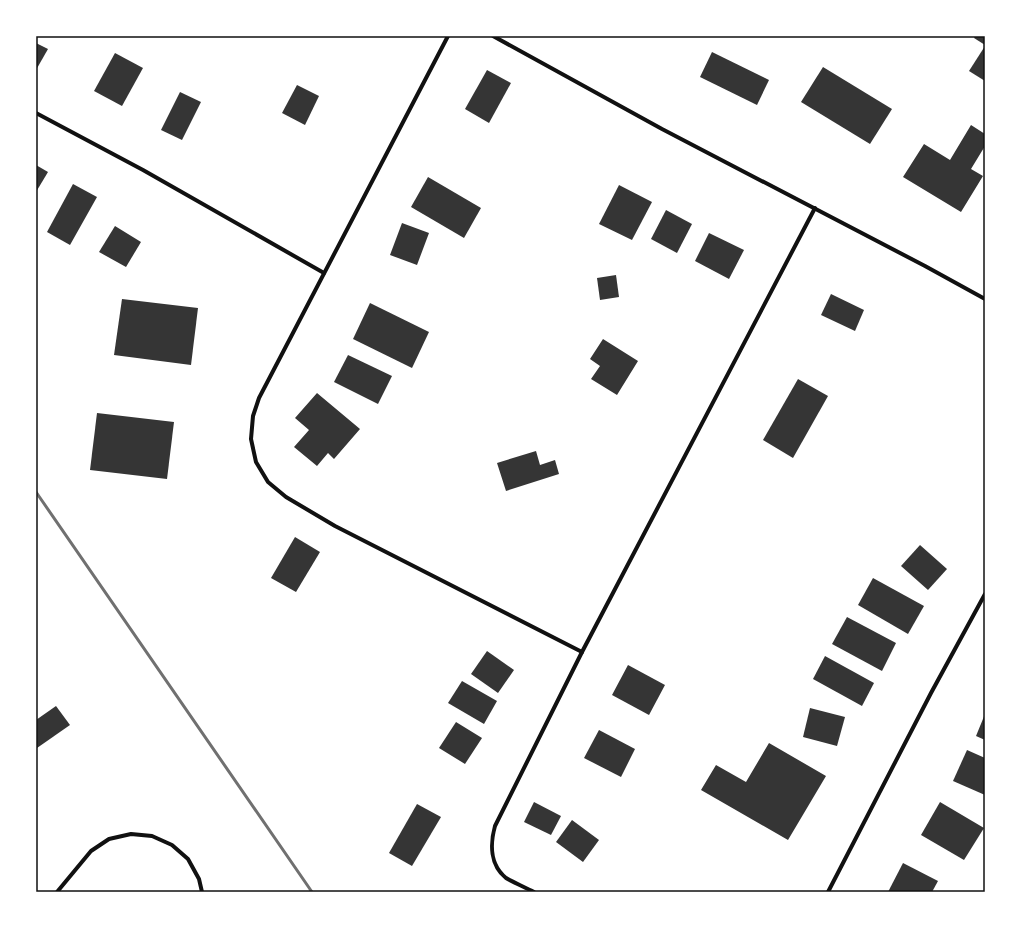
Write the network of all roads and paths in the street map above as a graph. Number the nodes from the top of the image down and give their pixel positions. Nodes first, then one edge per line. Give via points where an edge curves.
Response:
1 (448, 36) edge
2 (493, 36) edge
3 (36, 114) edge
4 (815, 208) junction
5 (324, 273) junction
6 (985, 299) edge
7 (985, 594) edge
8 (582, 652) junction
9 (57, 892) edge
10 (202, 892) edge
11 (534, 892) edge
12 (828, 892) edge

1 - 5 street
2 - 4 street via 662,129
3 - 5 street via 143,170
4 - 6 street
4 - 8 street
5 - 8 street via 259,398 253,416 251,439 256,462 268,482 286,497 335,526
7 - 12 street
8 - 11 street via 495,826 492,840 492,854 497,867 506,877
9 - 10 street via 91,851 109,839 131,834 152,836 172,845 188,860 199,879

